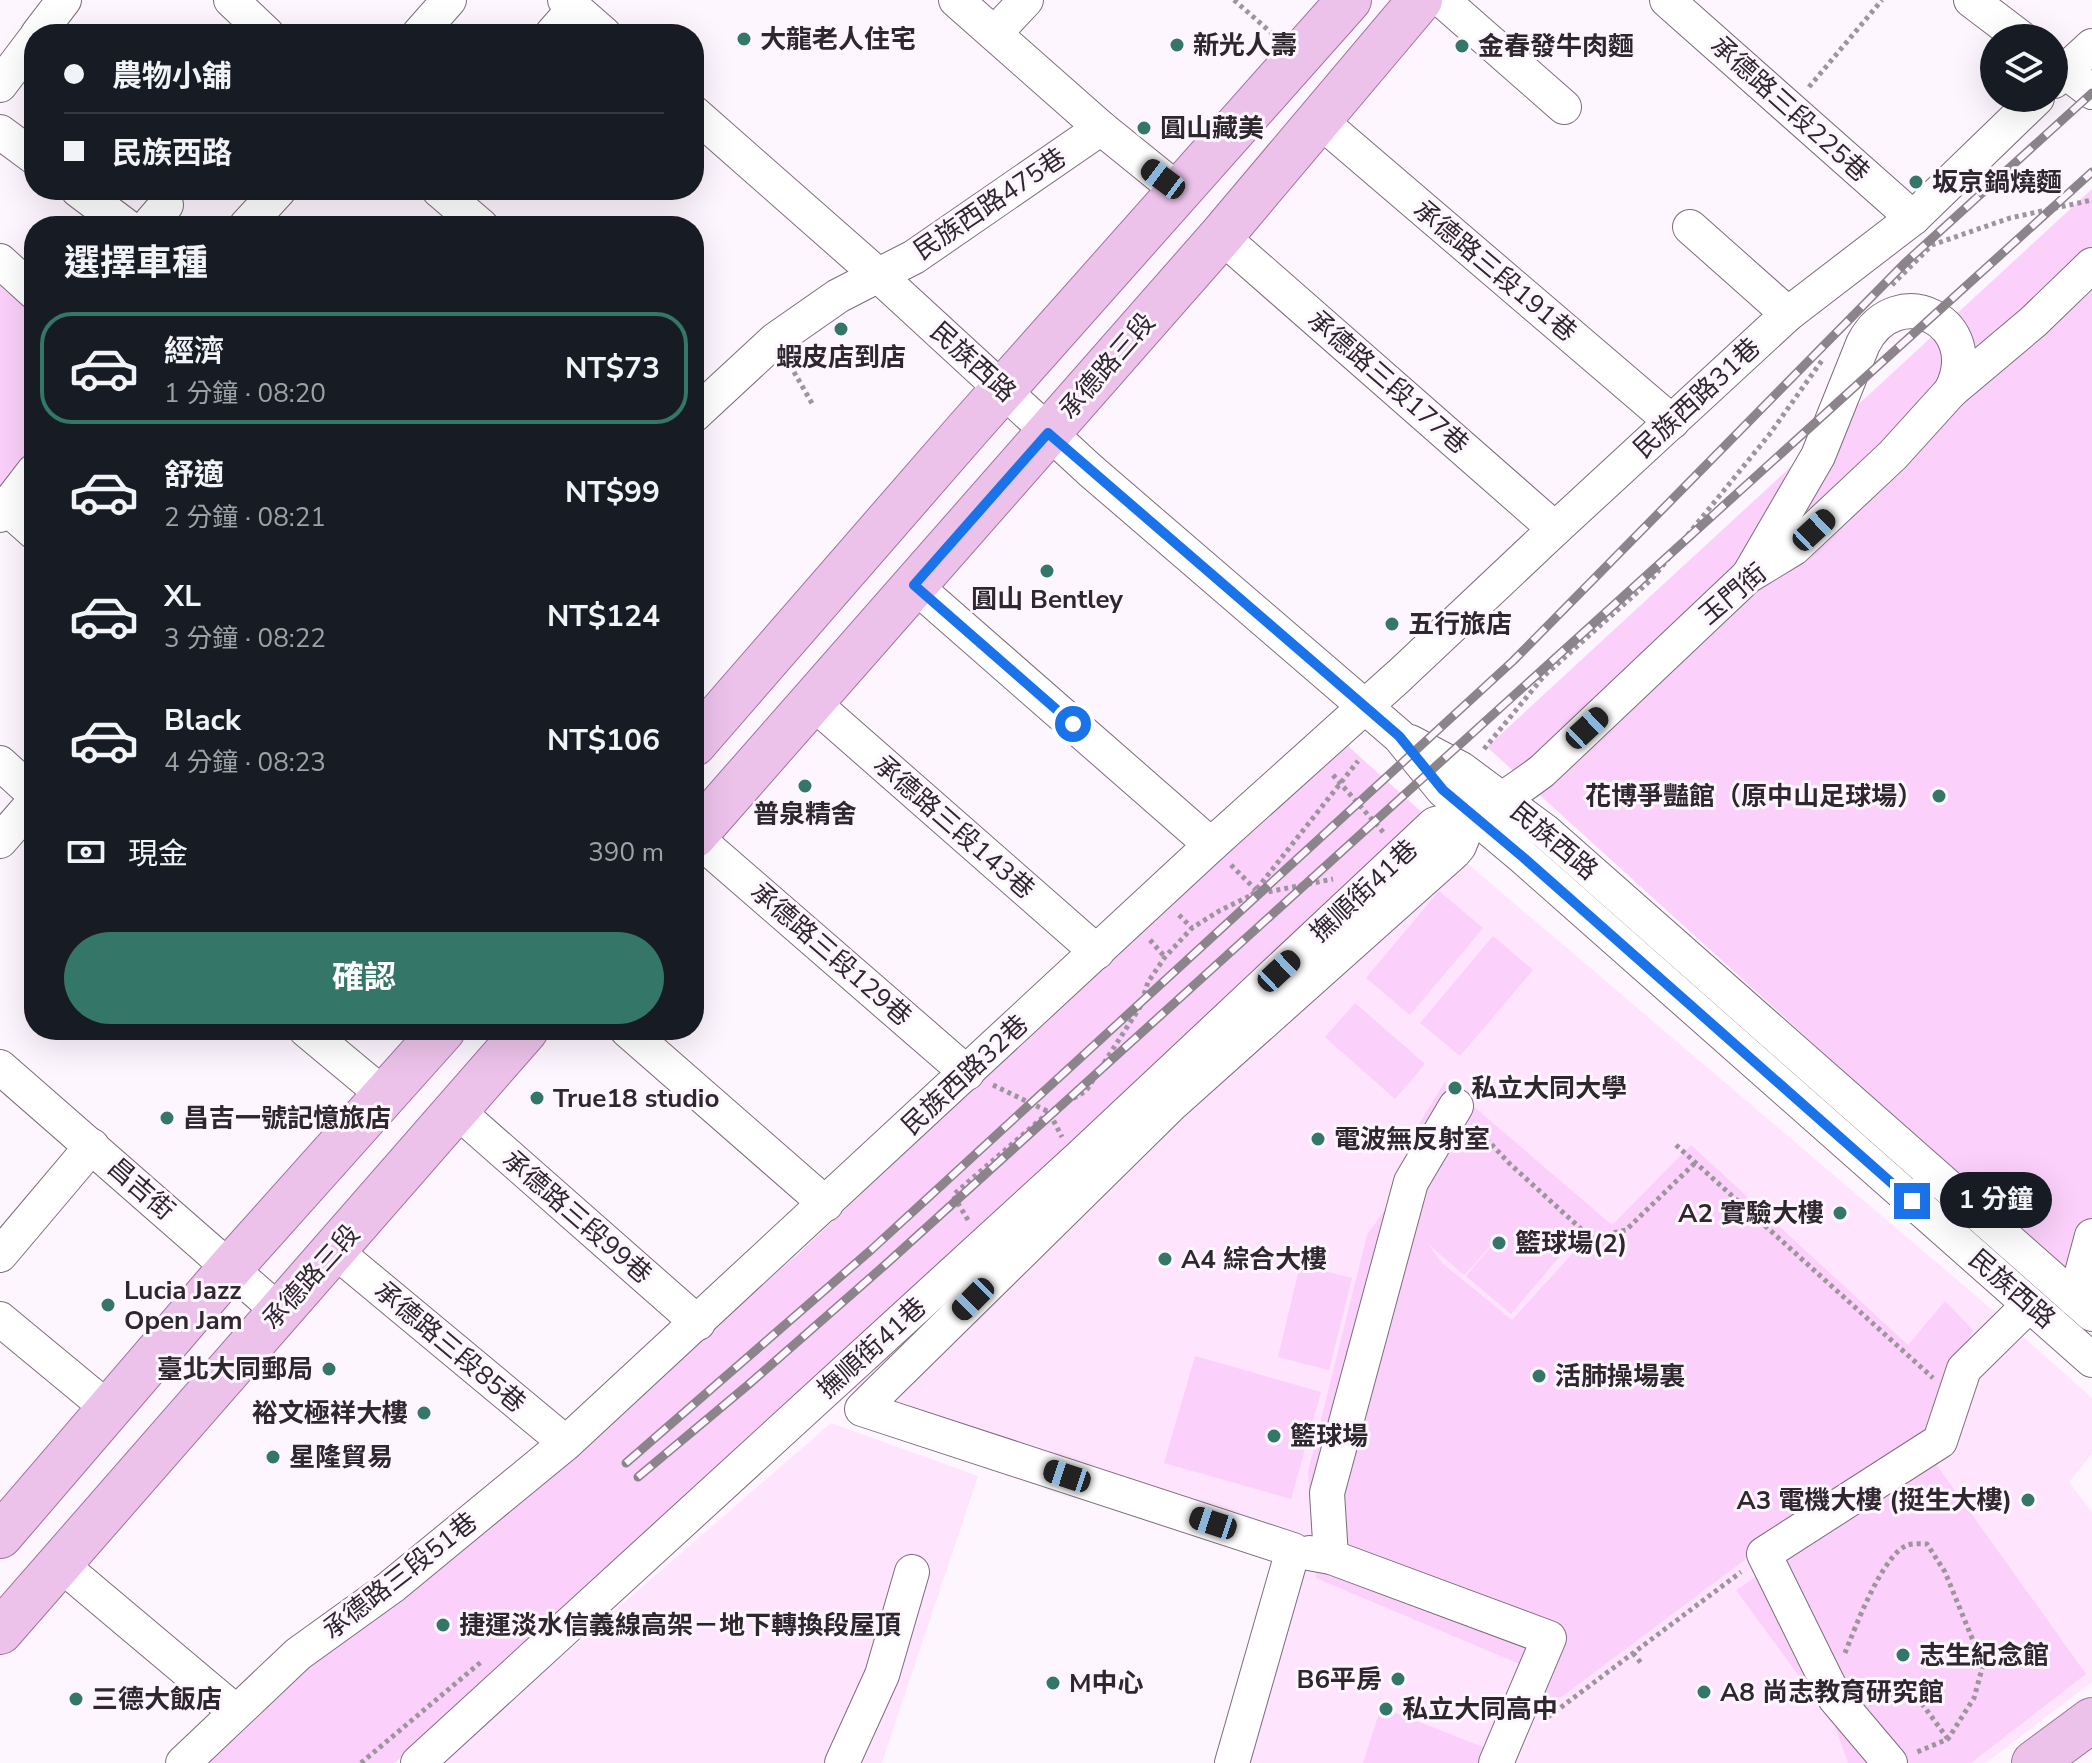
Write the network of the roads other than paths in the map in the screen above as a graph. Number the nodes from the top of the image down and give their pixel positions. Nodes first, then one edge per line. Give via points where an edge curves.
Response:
1 (64, 0) edge
2 (231, 0) edge
3 (449, 0) edge
4 (956, 0) edge
5 (1026, 0) edge
6 (1349, 0) edge
7 (1420, 0) edge
8 (1442, 0) edge
9 (1667, 0) edge
10 (1971, 0) edge
11 (570, 4) edge
12 (46, 24) edge
13 (256, 24) edge
14 (428, 24) edge
15 (558, 24) edge
16 (593, 24) edge
17 (2003, 24) edge
18 (995, 33) junction
19 (2092, 46) edge
20 (24, 53) edge
21 (2068, 64) edge
22 (2068, 78) edge
23 (0, 85) edge
24 (2092, 92) edge
25 (1564, 107) dead end
26 (2023, 112) edge
27 (1319, 120) junction
28 (704, 122) edge
29 (1101, 128) junction
30 (0, 132) edge
31 (24, 150) edge
32 (1180, 192) junction
33 (91, 200) edge
34 (270, 200) edge
35 (451, 200) edge
36 (113, 216) edge
37 (255, 216) edge
38 (469, 216) edge
39 (1913, 218) junction
40 (1690, 227) dead end
41 (1221, 236) junction
42 (0, 261) edge
43 (2092, 265) edge
44 (878, 275) junction
45 (24, 283) edge
46 (1788, 314) junction
47 (1004, 389) junction
48 (1951, 391) junction
49 (704, 406) edge
50 (1672, 422) junction
51 (1048, 433) junction
52 (24, 484) edge
53 (3, 511) edge
54 (24, 525) edge
55 (1555, 529) junction
56 (1748, 576) junction
57 (914, 585) junction
58 (811, 701) junction
59 (1364, 706) junction
60 (704, 733) edge
61 (1399, 736) junction
62 (0, 763) edge
63 (24, 788) edge
64 (24, 799) edge
65 (1504, 799) junction
66 (0, 805) edge
67 (24, 811) edge
68 (1471, 816) junction
69 (704, 824) edge
70 (0, 841) edge
71 (704, 845) edge
72 (1220, 854) junction
73 (1097, 952) junction
74 (318, 1040) edge
75 (434, 1040) edge
76 (517, 1040) edge
77 (638, 1040) edge
78 (0, 1067) edge
79 (978, 1078) junction
80 (384, 1095) junction
81 (1456, 1106) road end
82 (456, 1110) junction
83 (92, 1146) junction
84 (826, 1204) junction
85 (2092, 1236) edge
86 (335, 1251) junction
87 (0, 1255) edge
88 (231, 1267) junction
89 (2029, 1305) junction
90 (2083, 1306) edge
91 (280, 1312) junction
92 (0, 1319) edge
93 (698, 1323) junction
94 (2092, 1360) edge
95 (110, 1410) junction
96 (566, 1443) junction
97 (0, 1536) edge
98 (1293, 1550) junction
99 (1331, 1557) junction
100 (60, 1564) junction
101 (912, 1572) dead end
102 (0, 1632) edge
103 (236, 1712) junction
104 (2092, 1720) edge
105 (1498, 1758) edge
106 (1897, 1760) edge
107 (183, 1763) edge
108 (418, 1763) edge
109 (842, 1763) edge
110 (1232, 1763) edge
111 (2034, 1763) edge

1 - 12 street
2 - 13 street
3 - 14 street
4 - 18 street
5 - 18 street
6 - 32 main road
7 - 27 main road, 承德路三段
8 - 25 street
9 - 39 street, 承德路三段225巷
10 - 17 street
11 - 15 street
11 - 16 street
18 - 29 street
19 - 21 street
20 - 23 street
22 - 24 street
26 - 39 street, 民族西路31巷
27 - 41 main road, 承德路三段
27 - 50 street, 承德路三段191巷
28 - 44 street, 民族西路
29 - 32 street
29 - 44 street, 民族西路475巷 via 914,257
30 - 31 street
32 - 47 main road
33 - 36 street
34 - 37 street
35 - 38 street
39 - 46 street, 民族西路31巷
40 - 46 street
41 - 51 main road, 承德路三段
41 - 55 street, 承德路三段177巷
42 - 45 street
43 - 48 street, 玉門街
44 - 47 street, 民族西路
44 - 49 street, 民族西路475巷 via 775,340
46 - 50 street, 民族西路31巷
47 - 51 street, 民族西路
47 - 60 main road
48 - 56 street, 玉門街 via 1893,455 1794,548
48 - 56 street via 1959,350 1945,325 1906,311 1879,321 1863,344 1818,456
50 - 55 street, 民族西路31巷
51 - 57 main road, 承德路三段
51 - 59 street, 民族西路
52 - 53 street
53 - 54 street
55 - 59 street, 民族西路31巷
56 - 65 street, 玉門街 via 1542,771
57 - 58 main road, 承德路三段
57 - 72 street
58 - 69 main road, 承德路三段
58 - 73 street, 承德路三段143巷
59 - 61 street, 民族西路
59 - 72 street, 民族西路32巷
61 - 65 street, 民族西路
61 - 68 street, 民族西路
62 - 63 street
64 - 66 street
65 - 68 street, 玉門街
65 - 90 street, 民族西路
67 - 70 street
68 - 89 street, 民族西路
68 - 98 street via 1454,852 1173,1103 862,1409
68 - 108 street, 撫順街41巷 via 1435,824
71 - 79 street, 承德路三段129巷
72 - 73 street, 民族西路32巷
73 - 79 street, 民族西路32巷
74 - 80 street
75 - 80 main road
76 - 82 main road, 承德路三段
77 - 84 street
78 - 83 street, 昌吉街
79 - 84 street, 民族西路32巷
80 - 88 main road
81 - 99 street via 1411,1182 1327,1493
82 - 86 main road, 承德路三段
82 - 93 street, 承德路三段99巷
83 - 87 street
83 - 88 street, 昌吉街
84 - 93 street, 民族西路32巷
85 - 90 street
86 - 91 main road, 承德路三段
86 - 96 street, 承德路三段85巷
88 - 91 street, 昌吉街
88 - 95 main road
89 - 94 street, 民族西路
89 - 106 street via 1964,1369 1940,1441 1764,1554 1835,1698
91 - 100 main road, 承德路三段
92 - 95 street
93 - 96 street, 民族西路32巷
95 - 97 main road
96 - 103 street, 承德路三段51巷 via 391,1587 298,1654
98 - 99 street
98 - 110 street
99 - 105 street via 1549,1638
100 - 102 main road, 承德路三段
100 - 103 street
101 - 109 street via 882,1675
103 - 107 street, 承德路三段51巷
104 - 111 main road

